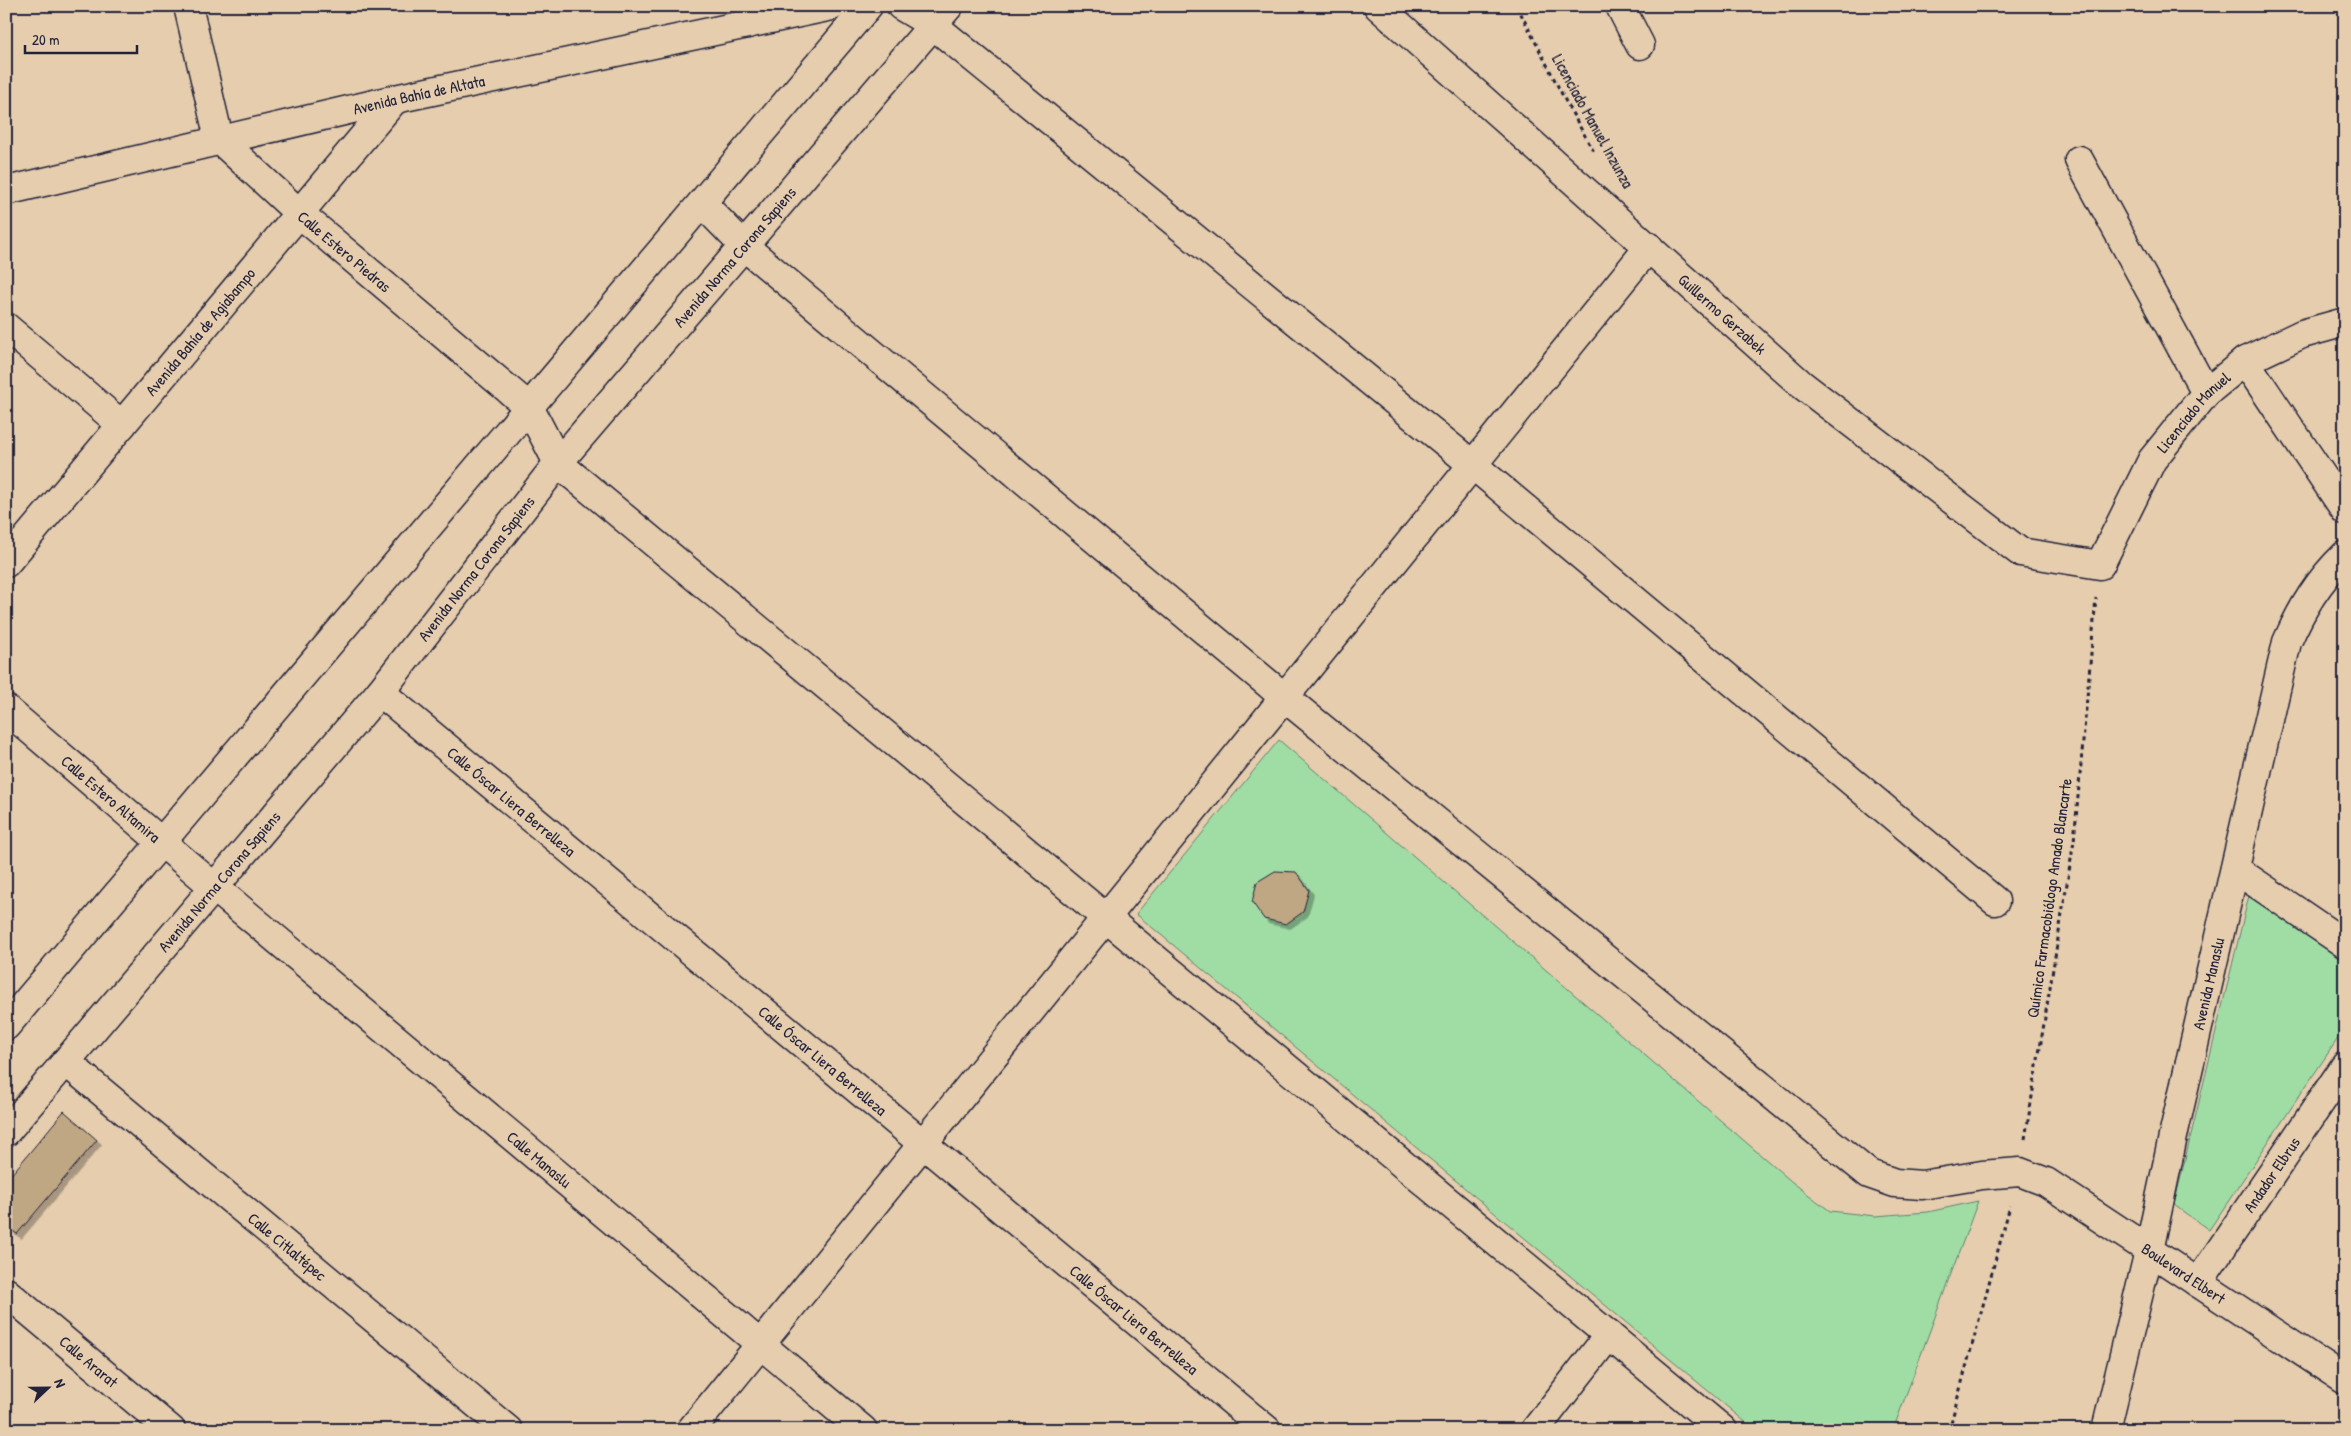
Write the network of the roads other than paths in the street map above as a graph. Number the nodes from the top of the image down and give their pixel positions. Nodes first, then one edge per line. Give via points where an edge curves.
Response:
1 (188, 6) edge
2 (832, 6) edge
3 (868, 6) edge
4 (901, 6) edge
5 (1378, 6) edge
6 (1620, 6) edge
7 (941, 16) edge
8 (1640, 45) dead end
9 (395, 99) junction
10 (219, 139) junction
11 (2079, 160) dead end
12 (6, 191) edge
13 (702, 203) junction
14 (299, 213) junction
15 (744, 247) junction
16 (1649, 247) junction
17 (2345, 322) edge
18 (6, 327) edge
19 (2245, 361) junction
20 (2206, 393) junction
21 (529, 407) junction
22 (122, 425) junction
23 (558, 464) junction
24 (1473, 465) junction
25 (2345, 510) edge
26 (2345, 554) edge
27 (6, 563) edge
28 (2100, 566) joint
29 (380, 692) junction
30 (1284, 697) junction
31 (6, 709) edge
32 (162, 842) junction
33 (2235, 869) junction
34 (214, 887) junction
35 (1995, 901) dead end
36 (1106, 918) junction
37 (2345, 944) edge
38 (6, 1026) edge
39 (66, 1062) junction
40 (2345, 1066) edge
41 (6, 1132) edge
42 (924, 1143) junction
43 (2149, 1251) junction
44 (2198, 1283) junction
45 (6, 1292) edge
46 (1609, 1336) junction
47 (761, 1344) junction
48 (2345, 1380) edge
49 (171, 1430) edge
50 (508, 1430) edge
51 (691, 1430) edge
52 (863, 1430) edge
53 (1267, 1430) edge
54 (1535, 1430) edge
55 (1723, 1430) edge
56 (2106, 1430) edge

1 - 10 street
2 - 9 street, Avenida Bahía de Altata
3 - 13 street
4 - 7 street
5 - 16 street, Guillermo Gerzabek
6 - 8 street
7 - 15 street, Avenida Norma Corona Sapiens
7 - 24 street
9 - 10 street, Avenida Bahía de Altata
9 - 14 street, Avenida Bahía de Agiabampo
10 - 12 street, Avenida Bahía de Altata
10 - 14 street, Calle Estero Piedras
11 - 20 street
13 - 15 street
13 - 21 street
14 - 21 street, Calle Estero Piedras
14 - 22 street, Avenida Bahía de Agiabampo
15 - 23 street, Avenida Norma Corona Sapiens
15 - 30 street
16 - 24 street
16 - 28 street, Guillermo Gerzabek via 1801,384 2020,552
17 - 19 street, Licenciado Manuel via 2302,334
18 - 22 street
19 - 20 street, Licenciado Manuel
19 - 25 street
20 - 28 street, Licenciado Manuel via 2152,460
21 - 23 street, Calle Estero Piedras
21 - 32 street
22 - 27 street, Avenida Bahía de Agiabampo
23 - 29 street, Avenida Norma Corona Sapiens
23 - 36 street
24 - 30 street
24 - 35 street
26 - 33 street, Avenida Manaslu via 2302,608 2287,642
29 - 34 street, Avenida Norma Corona Sapiens
29 - 42 street, Calle Óscar Liera Berrelleza
30 - 36 street
30 - 43 street, Boulevard Elbert via 1869,1174 1895,1183 1922,1185 2020,1172 2046,1182
31 - 32 street, Calle Estero Altamira
32 - 34 street, Calle Estero Altamira
32 - 38 street
33 - 37 street
33 - 43 street, Avenida Manaslu
34 - 39 street, Avenida Norma Corona Sapiens
34 - 47 street, Calle Manaslu
36 - 42 street
36 - 46 street
39 - 41 street, Avenida Norma Corona Sapiens
39 - 50 street, Calle Citlaltépec
40 - 44 street, Andador Elbrus
42 - 47 street
42 - 53 street, Calle Óscar Liera Berrelleza
43 - 44 street, Boulevard Elbert
43 - 56 street, Avenida Manaslu
44 - 48 street, Boulevard Elbert
45 - 49 street, Calle Ararat
46 - 54 street
46 - 55 street
47 - 51 street
47 - 52 street, Calle Manaslu

